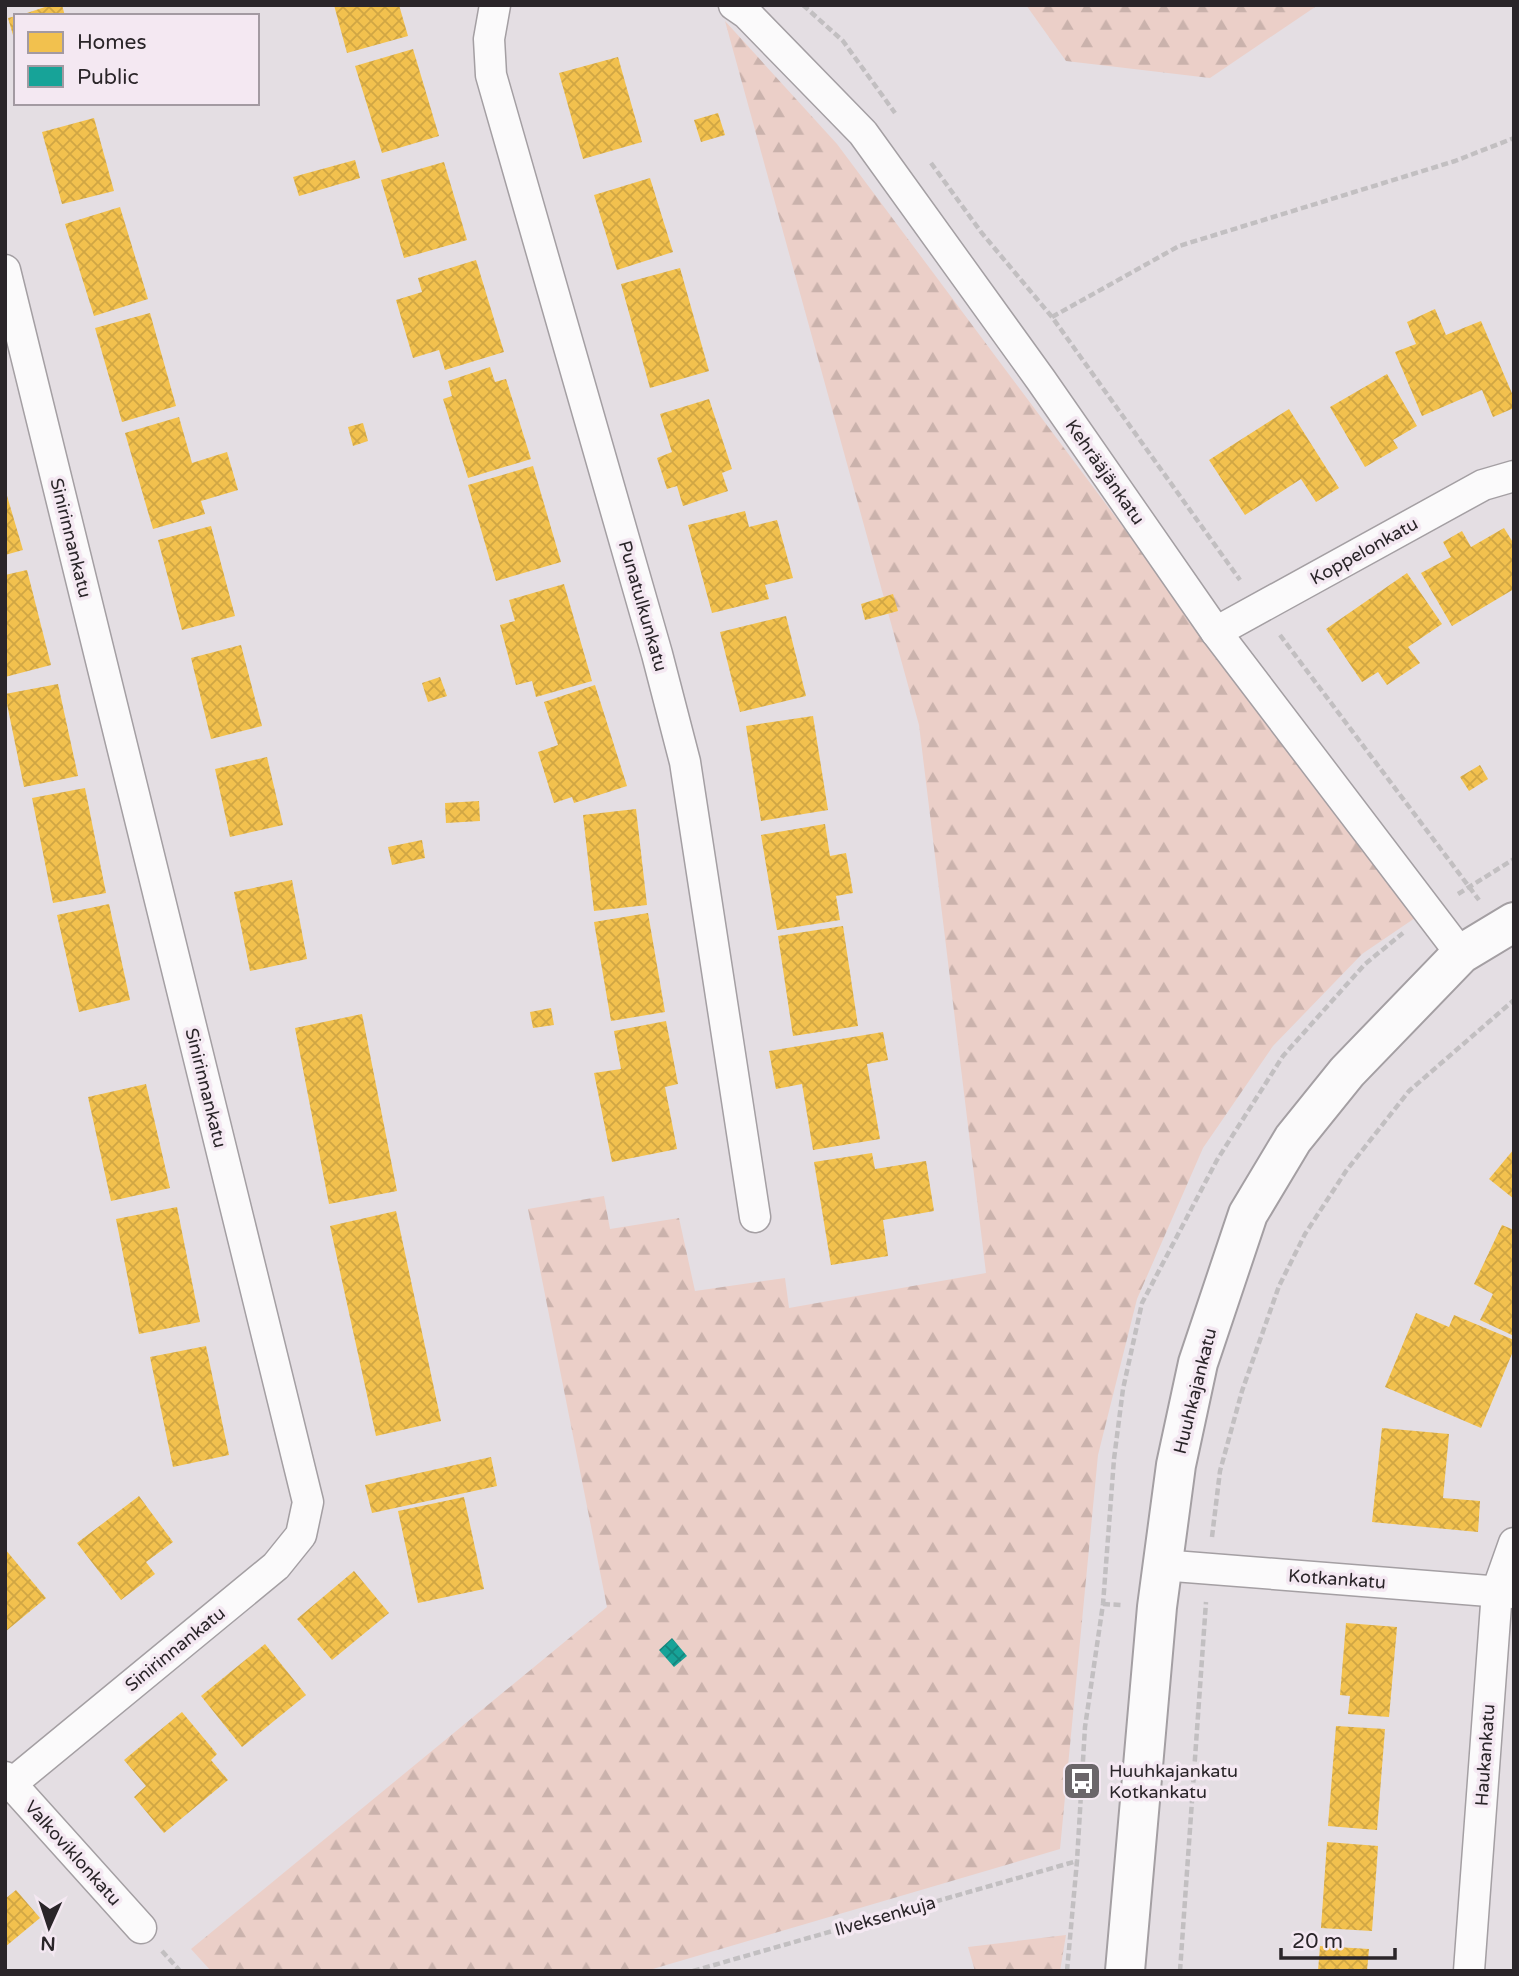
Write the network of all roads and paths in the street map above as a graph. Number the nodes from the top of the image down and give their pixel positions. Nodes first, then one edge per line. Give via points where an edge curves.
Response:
1 (495, 5) edge
2 (734, 5) edge
3 (803, 5) edge
4 (900, 120) dead end
5 (1514, 138) edge
6 (924, 153) dead end
7 (5, 270) edge
8 (1052, 317) junction
9 (1514, 476) edge
10 (1260, 608) junction
11 (1216, 632) junction
12 (1469, 888) dead end
13 (1514, 922) edge
14 (1461, 954) junction
15 (1514, 1000) edge
16 (755, 1217) dead end
17 (1514, 1543) edge
18 (1161, 1565) junction
19 (1209, 1569) junction
20 (1505, 1592) edge
21 (8, 1780) edge
22 (141, 1928) dead end
23 (694, 1971) edge
24 (1067, 1971) edge
25 (1125, 1971) edge
26 (1180, 1971) edge
27 (1469, 1971) edge

1 - 16 street, Punatulkunkatu via 489,39 491,75 685,762
2 - 11 street, Kehrääjänkatu via 863,133
3 - 4 path via 843,41
5 - 8 path via 1455,162 1179,246
6 - 8 path via 981,232
7 - 21 street, Sinirinnankatu via 308,1502 301,1535 276,1566
8 - 10 path
9 - 10 street, Koppelonkatu via 1483,485
10 - 11 street, Koppelonkatu
10 - 12 path
11 - 14 street, Kehrääjänkatu
13 - 14 street, Huuhkajankatu
14 - 18 street, Huuhkajankatu via 1347,1072 1293,1139 1248,1214 1198,1363
15 - 19 path via 1409,1091 1346,1171 1305,1234 1279,1286 1242,1391 1220,1471
17 - 20 street, Haukankatu
18 - 19 street, Kotkankatu
18 - 25 street, Huuhkajankatu
19 - 20 street, Kotkankatu
19 - 26 path
20 - 27 street, Haukankatu
21 - 22 street, Valkoviklonkatu
23 - 24 path, Ilveksenkuja via 1077,1861

